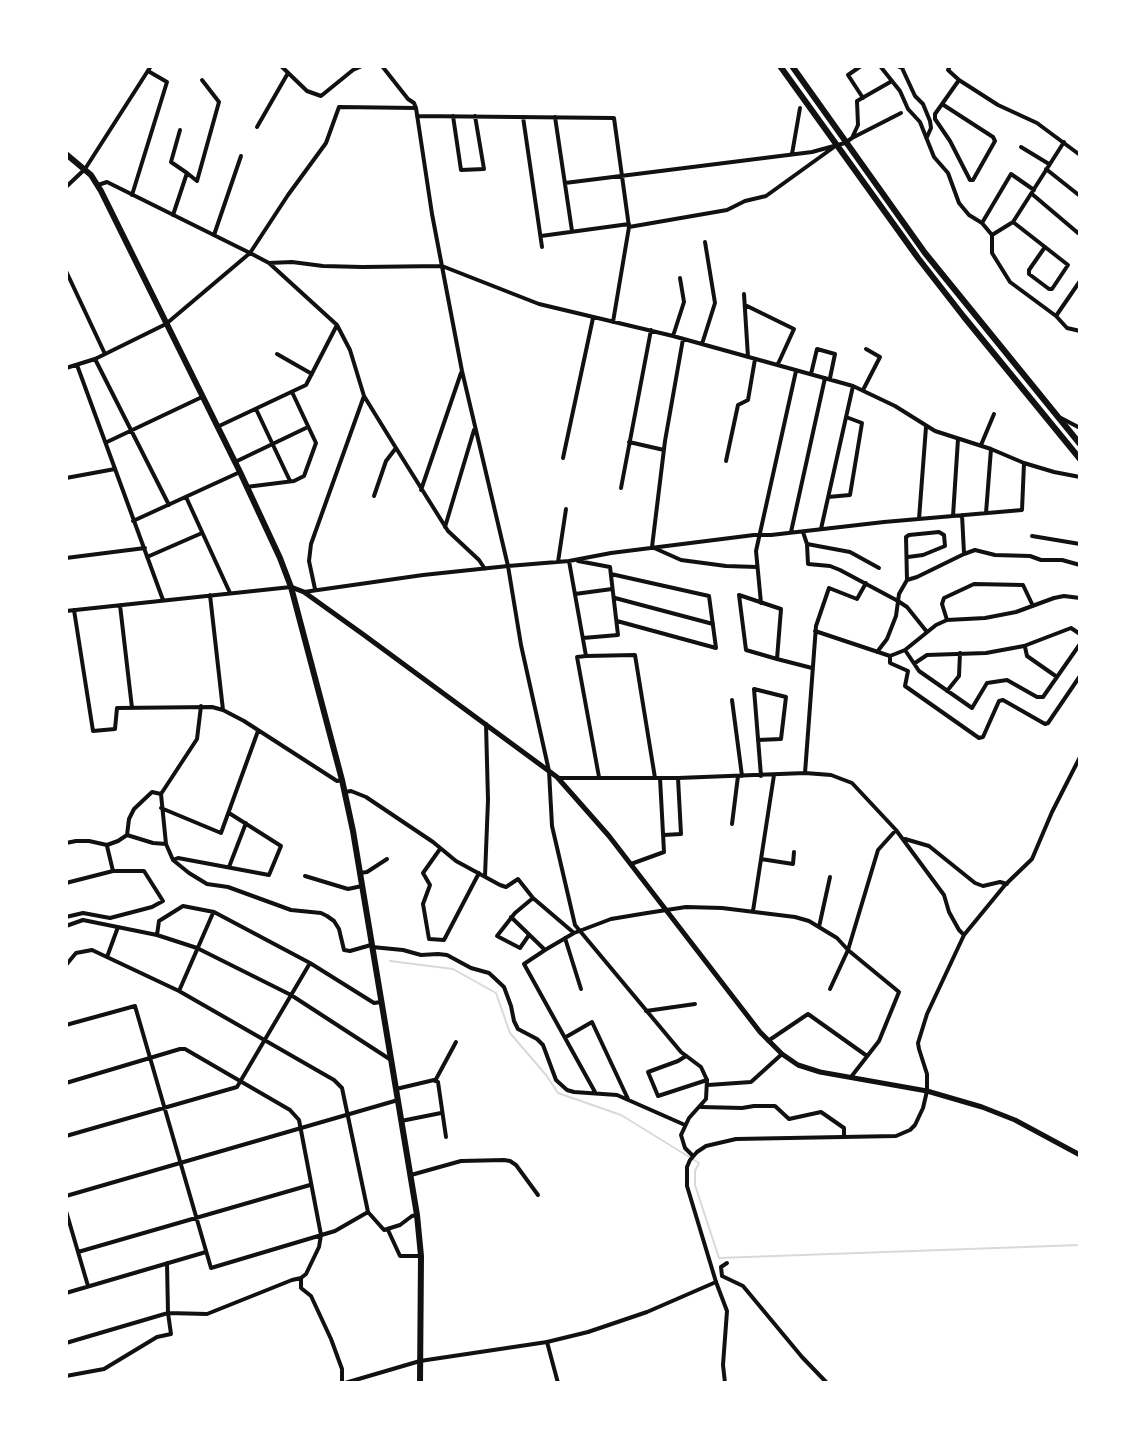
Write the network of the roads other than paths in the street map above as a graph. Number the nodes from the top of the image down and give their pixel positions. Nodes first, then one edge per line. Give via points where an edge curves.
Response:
1 (281, 66) edge
2 (362, 66) edge
3 (382, 66) edge
4 (780, 66) edge
5 (792, 66) edge
6 (861, 66) edge
7 (880, 66) edge
8 (950, 66) edge
9 (901, 67) edge
10 (149, 68) edge
11 (288, 73) junction
12 (202, 80) dead end
13 (959, 80) junction
14 (892, 81) junction
15 (863, 98) junction
16 (942, 104) junction
17 (416, 108) junction
18 (800, 108) dead end
19 (901, 113) dead end
20 (417, 116) junction
21 (453, 116) junction
22 (475, 116) junction
23 (523, 117) junction
24 (555, 117) junction
25 (257, 127) dead end
26 (180, 130) dead end
27 (852, 138) junction
28 (926, 139) junction
29 (1064, 142) junction
30 (845, 143) junction
31 (836, 145) junction
32 (1021, 147) dead end
33 (66, 154) edge
34 (792, 154) junction
35 (1080, 155) edge
36 (241, 156) dead end
37 (1049, 164) junction
38 (85, 169) junction
39 (1046, 169) junction
40 (187, 173) junction
41 (622, 176) junction
42 (565, 183) junction
43 (97, 185) junction
44 (66, 187) edge
45 (1033, 192) junction
46 (132, 195) junction
47 (1080, 196) edge
48 (173, 215) junction
49 (1013, 222) junction
50 (982, 223) junction
51 (629, 226) junction
52 (1080, 230) edge
53 (572, 231) junction
54 (214, 235) junction
55 (992, 235) junction
56 (541, 236) junction
57 (705, 242) dead end
58 (542, 247) dead end
59 (1045, 247) junction
60 (250, 253) junction
61 (269, 263) junction
62 (442, 266) junction
63 (66, 271) edge
64 (680, 278) dead end
65 (1080, 281) edge
66 (744, 294) dead end
67 (745, 305) junction
68 (1056, 316) junction
69 (593, 318) junction
70 (613, 322) junction
71 (166, 324) junction
72 (337, 325) junction
73 (651, 330) junction
74 (1080, 331) edge
75 (673, 336) junction
76 (683, 339) junction
77 (702, 344) junction
78 (866, 349) dead end
79 (105, 354) junction
80 (277, 354) dead end
81 (748, 357) junction
82 (95, 359) junction
83 (755, 359) junction
84 (77, 365) junction
85 (778, 365) junction
86 (66, 368) edge
87 (462, 371) junction
88 (796, 371) junction
89 (312, 374) junction
90 (811, 374) junction
91 (828, 378) junction
92 (853, 386) junction
93 (863, 390) junction
94 (292, 392) junction
95 (364, 396) junction
96 (202, 397) junction
97 (256, 409) junction
98 (994, 414) dead end
99 (846, 417) junction
100 (1058, 417) junction
101 (308, 426) junction
102 (217, 427) junction
103 (926, 427) junction
104 (475, 428) junction
105 (1080, 428) edge
106 (131, 432) junction
107 (958, 439) junction
108 (106, 442) junction
109 (629, 442) junction
110 (272, 444) junction
111 (1080, 444) edge
112 (981, 445) junction
113 (396, 448) junction
114 (991, 449) junction
115 (664, 450) junction
116 (563, 458) dead end
117 (1080, 459) edge
118 (726, 461) dead end
119 (235, 462) junction
120 (1024, 463) junction
121 (115, 469) junction
122 (240, 472) junction
123 (1080, 477) edge
124 (66, 478) edge
125 (290, 481) junction
126 (246, 487) junction
127 (621, 488) dead end
128 (421, 490) junction
129 (374, 496) dead end
130 (186, 497) junction
131 (828, 497) junction
132 (169, 505) junction
133 (566, 509) dead end
134 (986, 513) junction
135 (962, 515) junction
136 (953, 516) junction
137 (919, 519) junction
138 (133, 521) junction
139 (445, 527) junction
140 (821, 529) junction
141 (803, 531) junction
142 (790, 532) junction
143 (202, 533) junction
144 (759, 535) junction
145 (1032, 536) dead end
146 (807, 544) junction
147 (1080, 544) edge
148 (652, 547) junction
149 (145, 548) junction
150 (964, 554) junction
151 (147, 557) junction
152 (908, 557) junction
153 (66, 558) edge
154 (572, 561) junction
155 (558, 562) junction
156 (1080, 565) edge
157 (508, 566) junction
158 (757, 567) junction
159 (879, 568) dead end
160 (485, 569) junction
161 (611, 574) junction
162 (907, 580) junction
163 (866, 583) junction
164 (291, 587) junction
165 (315, 589) junction
166 (613, 589) junction
167 (304, 592) junction
168 (230, 593) junction
169 (575, 594) junction
170 (210, 595) junction
171 (614, 598) junction
172 (1080, 598) edge
173 (163, 600) junction
174 (898, 601) junction
175 (761, 603) junction
176 (120, 605) junction
177 (1033, 606) junction
178 (74, 610) junction
179 (66, 611) edge
180 (947, 620) junction
181 (617, 621) junction
182 (713, 624) junction
183 (815, 631) junction
184 (927, 632) junction
185 (1080, 634) edge
186 (583, 638) junction
187 (1080, 644) edge
188 (1024, 646) junction
189 (905, 650) junction
190 (877, 652) junction
191 (960, 653) junction
192 (586, 656) junction
193 (890, 656) junction
194 (777, 659) junction
195 (914, 663) junction
196 (812, 668) junction
197 (1080, 676) edge
198 (1057, 677) junction
199 (947, 691) junction
200 (732, 700) dead end
201 (201, 706) junction
202 (132, 708) junction
203 (223, 710) junction
204 (486, 724) junction
205 (258, 731) junction
206 (758, 740) junction
207 (1080, 757) edge
208 (549, 771) junction
209 (805, 773) junction
210 (774, 775) junction
211 (740, 776) junction
212 (761, 776) junction
213 (557, 777) junction
214 (599, 777) junction
215 (658, 778) junction
216 (678, 778) junction
217 (342, 780) junction
218 (345, 792) junction
219 (161, 794) junction
220 (161, 808) junction
221 (229, 813) junction
222 (246, 823) junction
223 (732, 824) dead end
224 (896, 830) junction
225 (127, 835) junction
226 (664, 835) junction
227 (902, 838) junction
228 (66, 843) edge
229 (166, 844) junction
230 (107, 845) junction
231 (440, 849) junction
232 (794, 852) dead end
233 (387, 859) dead end
234 (761, 859) junction
235 (173, 860) junction
236 (631, 864) junction
237 (229, 867) junction
238 (113, 871) junction
239 (360, 873) junction
240 (479, 873) junction
241 (305, 876) dead end
242 (485, 876) junction
243 (830, 877) dead end
244 (66, 883) edge
245 (1007, 884) junction
246 (362, 886) junction
247 (533, 898) junction
248 (666, 910) junction
249 (753, 911) junction
250 (214, 912) junction
251 (66, 917) edge
252 (511, 917) junction
253 (66, 926) edge
254 (118, 927) junction
255 (819, 927) junction
256 (576, 932) junction
257 (157, 935) junction
258 (529, 935) junction
259 (964, 935) junction
260 (565, 938) junction
261 (372, 946) junction
262 (197, 948) junction
263 (545, 950) junction
264 (848, 950) junction
265 (107, 957) junction
266 (67, 962) edge
267 (310, 963) junction
268 (581, 989) dead end
269 (830, 989) dead end
270 (179, 991) junction
271 (291, 995) junction
272 (381, 1002) junction
273 (695, 1004) dead end
274 (646, 1011) junction
275 (66, 1025) edge
276 (566, 1037) junction
277 (265, 1040) junction
278 (768, 1041) junction
279 (456, 1042) dead end
280 (782, 1054) junction
281 (686, 1056) junction
282 (867, 1056) junction
283 (150, 1058) junction
284 (391, 1060) junction
285 (851, 1077) junction
286 (435, 1081) junction
287 (241, 1082) junction
288 (66, 1083) edge
289 (708, 1083) junction
290 (396, 1089) junction
291 (927, 1091) junction
292 (595, 1092) junction
293 (628, 1099) junction
294 (398, 1100) junction
295 (701, 1107) junction
296 (164, 1108) junction
297 (441, 1113) junction
298 (348, 1114) junction
299 (401, 1121) junction
300 (685, 1125) junction
301 (301, 1128) junction
302 (66, 1136) edge
303 (844, 1136) junction
304 (446, 1137) dead end
305 (693, 1155) junction
306 (1080, 1155) edge
307 (180, 1163) junction
308 (411, 1175) junction
309 (311, 1184) junction
310 (538, 1195) dead end
311 (66, 1196) edge
312 (66, 1211) edge
313 (368, 1212) junction
314 (417, 1215) junction
315 (196, 1218) junction
316 (388, 1230) junction
317 (321, 1235) junction
318 (78, 1252) junction
319 (206, 1252) junction
320 (421, 1256) junction
321 (167, 1263) junction
322 (727, 1263) dead end
323 (722, 1276) junction
324 (301, 1278) junction
325 (715, 1280) junction
326 (88, 1287) junction
327 (66, 1293) edge
328 (168, 1313) junction
329 (547, 1342) junction
330 (66, 1343) edge
331 (420, 1361) junction
332 (66, 1376) edge
333 (343, 1383) edge
334 (420, 1383) edge
335 (558, 1383) edge
336 (725, 1383) edge
337 (827, 1383) edge

1 - 11 street
2 - 11 street via 321,96
3 - 17 street
4 - 31 main road
5 - 30 main road
6 - 15 street via 848,75
7 - 14 street
8 - 13 street
9 - 28 street via 930,121
10 - 38 street
10 - 46 street via 167,82
11 - 25 street
12 - 40 street via 219,102 197,181
13 - 16 street
13 - 29 street
14 - 15 street
14 - 28 street
15 - 27 street via 857,101 858,125
16 - 16 street via 935,119 973,180 995,141
17 - 20 street
17 - 60 street via 339,107 326,143
18 - 34 street
19 - 27 street
20 - 21 street
20 - 62 street
21 - 22 street
21 - 22 street via 461,170 484,169
22 - 23 street
23 - 24 street
23 - 56 street
24 - 41 street via 614,118
24 - 42 street
26 - 40 street via 171,162
27 - 30 street
28 - 50 street via 964,210
29 - 35 street
29 - 37 street
30 - 31 street
30 - 100 main road via 925,253
31 - 34 street
31 - 51 street via 766,196 727,210
31 - 117 main road via 945,294
32 - 37 street
33 - 38 main road
34 - 41 street
36 - 54 street
37 - 39 street
38 - 43 main road
38 - 44 street
39 - 45 street
39 - 47 street
40 - 48 street
41 - 42 street
41 - 51 street
42 - 53 street
43 - 46 street via 107,182
43 - 71 main road
45 - 49 street
45 - 50 street via 1011,174
45 - 52 street
46 - 48 street
48 - 54 street
49 - 55 street
49 - 59 street
50 - 55 street
51 - 53 street
51 - 70 street
53 - 56 street
54 - 60 street
55 - 68 street via 992,253 1010,282
56 - 58 street
57 - 77 street via 715,303
59 - 59 street via 1068,265 1052,289 1029,274
60 - 61 street
60 - 71 street
61 - 62 street
61 - 72 street
62 - 69 street via 539,304
62 - 87 street
63 - 79 street
64 - 75 street via 684,302
65 - 68 street
66 - 67 street
67 - 81 street
67 - 85 street via 794,329
68 - 74 street via 1067,328
69 - 70 street
69 - 116 street
70 - 73 street
71 - 79 street
71 - 96 main road
72 - 89 street
72 - 95 street
73 - 75 street
73 - 109 street
75 - 76 street
76 - 77 street
76 - 115 street
77 - 81 street
78 - 93 street via 880,357
79 - 82 street
80 - 89 street
81 - 83 street
82 - 84 street
82 - 106 street
83 - 85 street
83 - 118 street via 748,400 738,405
84 - 86 street
84 - 108 street
85 - 88 street
87 - 104 street
87 - 128 street
88 - 90 street
88 - 144 street
89 - 94 street via 306,385
90 - 91 street
90 - 91 street via 817,349 835,354
91 - 92 street
91 - 142 street
92 - 93 street
92 - 99 street
93 - 103 street
94 - 97 street
94 - 101 street
95 - 113 street
95 - 165 street via 311,544
96 - 102 main road
96 - 106 street
97 - 102 street
97 - 110 street
98 - 112 street
99 - 131 street
99 - 131 street via 862,423 850,495
100 - 105 street
100 - 111 main road
101 - 110 street
101 - 125 street via 316,443 304,476
102 - 119 main road
103 - 107 street
103 - 137 street
104 - 139 street
104 - 157 street
106 - 108 street
106 - 132 street
107 - 112 street
107 - 136 street
108 - 121 street
109 - 115 street
109 - 127 street
110 - 119 street
110 - 125 street
112 - 114 street
113 - 128 street
113 - 129 street
114 - 120 street
114 - 134 street
115 - 148 street
119 - 122 main road
120 - 123 street
120 - 134 street via 1022,510
121 - 124 street
121 - 138 street
122 - 126 main road
122 - 130 street
125 - 126 street
126 - 164 main road
128 - 139 street
130 - 132 street
130 - 143 street
131 - 140 street
132 - 138 street
133 - 155 street
134 - 135 street
135 - 136 street
135 - 150 street
136 - 137 street
137 - 140 street
138 - 149 street
139 - 160 street
140 - 141 street
141 - 142 street
141 - 146 street
142 - 144 street
143 - 151 street
143 - 168 street
144 - 148 street
144 - 158 street
145 - 147 street
146 - 159 street via 850,552
146 - 163 street via 808,564 830,566
148 - 154 street
148 - 158 street via 681,560
149 - 151 street
149 - 153 street
150 - 156 street via 975,550
150 - 162 street
151 - 173 street
152 - 152 street via 909,535 944,535 945,546
152 - 162 street
154 - 155 street
154 - 161 street via 610,567
154 - 169 street
155 - 157 street
157 - 160 street
157 - 208 street
158 - 175 street
160 - 165 street
161 - 166 street
161 - 182 street via 709,596
162 - 174 street
163 - 174 street
163 - 183 street via 857,599 829,588
164 - 167 main road
164 - 168 street
164 - 217 main road
165 - 167 street
166 - 169 street
166 - 171 street
167 - 204 main road
168 - 170 street
169 - 186 street
170 - 173 street
170 - 203 street
171 - 181 street
171 - 182 street
172 - 177 street via 1064,596
173 - 176 street
174 - 184 street
174 - 190 street via 887,639
175 - 194 street via 781,609
175 - 194 street via 739,595 746,650
176 - 178 street
176 - 202 street
177 - 180 street via 985,618
177 - 180 street via 1023,585 974,584 944,598
178 - 179 street
178 - 202 street via 93,731 115,729 117,708
180 - 184 street
181 - 182 street via 716,648
181 - 186 street via 618,635
183 - 190 street
183 - 196 street
184 - 189 street
185 - 188 street via 1071,628
186 - 192 street
187 - 198 street
188 - 191 street
188 - 198 street via 1027,656
189 - 193 street
189 - 195 street
190 - 193 street
191 - 195 street via 927,655
191 - 199 street via 959,676
192 - 214 street via 577,657
192 - 215 street via 635,655
193 - 197 street via 890,663 908,671 905,686 979,738 1003,700 1048,723
194 - 196 street
195 - 199 street
196 - 209 street
198 - 199 street via 1040,698 1007,680 987,683 972,708
200 - 211 street
201 - 202 street
201 - 203 street
201 - 219 street via 197,739
203 - 205 street
204 - 208 main road
204 - 242 street
205 - 217 street
205 - 221 street
206 - 206 street via 754,689 786,697 781,739
206 - 212 street
207 - 245 street via 1032,859
208 - 213 main road
208 - 256 street via 552,826
209 - 210 street
209 - 224 street via 852,783
210 - 212 street
210 - 234 street
211 - 212 street
211 - 216 street
211 - 223 street
213 - 214 street
213 - 236 main road
214 - 215 street
215 - 216 street
215 - 226 street
216 - 226 street via 681,834
217 - 218 main road
218 - 231 street via 366,797
218 - 239 main road
219 - 220 street
219 - 225 street via 152,792 134,809
220 - 221 street via 221,833
220 - 229 street
221 - 222 street
222 - 237 street
222 - 237 street via 281,846 269,875
224 - 227 street
224 - 264 street via 878,850
225 - 229 street
225 - 230 street
226 - 236 street via 664,852
227 - 245 street via 929,846 975,883
227 - 259 street via 944,895
228 - 230 street
229 - 235 street
230 - 238 street
231 - 240 street
231 - 240 street via 423,873 430,885 423,904 429,939 444,940
232 - 234 street via 793,864
233 - 239 street
234 - 249 street
235 - 237 street
235 - 261 street via 207,884 327,916 339,929 344,950
236 - 248 main road
238 - 244 street
238 - 251 street via 144,871 163,901 110,918 83,913
239 - 246 main road
240 - 242 street
241 - 246 street via 348,889
242 - 247 street via 506,887 518,879
243 - 255 street
245 - 259 street
246 - 261 main road
247 - 252 street
247 - 256 street
248 - 249 street
248 - 256 street via 611,919
248 - 278 main road
249 - 255 street via 795,917
250 - 257 street via 183,906 159,921
250 - 262 street
250 - 267 street
252 - 258 street
252 - 258 street via 497,936 520,948
253 - 254 street via 83,920
254 - 257 street
254 - 265 street
255 - 264 street
256 - 260 street
256 - 274 street
257 - 262 street
258 - 263 street
259 - 291 street via 918,1043
260 - 263 street
260 - 268 street
261 - 272 main road
261 - 292 street via 447,955 489,973 504,987 518,1029 543,1045 556,1080 567,1090
262 - 270 street
262 - 271 street
263 - 276 street via 524,964
264 - 269 street
264 - 282 street via 899,992 879,1041
265 - 266 street via 81,951
265 - 270 street
267 - 271 street
267 - 272 street via 374,1003
270 - 277 street
271 - 277 street
271 - 284 street
272 - 284 main road
273 - 274 street
274 - 281 street
275 - 283 street via 135,1006
276 - 292 street
276 - 293 street via 592,1022
277 - 287 street
277 - 298 street via 334,1080 342,1088
278 - 280 main road
278 - 282 street via 808,1014
279 - 286 street
280 - 285 main road via 798,1065
280 - 289 street via 751,1082
281 - 289 street via 701,1067
281 - 289 street via 648,1072 658,1096
282 - 285 street
283 - 287 street via 185,1049
283 - 288 street
283 - 296 street
284 - 290 main road
285 - 291 main road
286 - 290 street
286 - 297 street
287 - 296 street
287 - 301 street via 290,1110
289 - 295 street
290 - 294 main road
291 - 303 street via 920,1118 903,1134
291 - 306 main road via 998,1113
292 - 293 street
293 - 300 street
294 - 298 street
294 - 299 main road
295 - 300 street
295 - 303 street via 775,1106 789,1119 821,1112 844,1128
296 - 302 street
296 - 307 street
297 - 299 street
297 - 304 street
298 - 301 street
298 - 313 street
299 - 308 main road
300 - 305 street via 682,1140
301 - 307 street
301 - 309 street
303 - 305 street via 736,1139
305 - 325 street via 687,1186
307 - 311 street
307 - 315 street
308 - 310 street via 462,1161 504,1160 516,1165
308 - 314 main road
309 - 315 street
309 - 317 street
312 - 318 street
313 - 316 street via 381,1230
313 - 317 street
314 - 316 street
314 - 320 main road
315 - 318 street
315 - 319 street
316 - 320 street via 400,1256
317 - 319 street via 211,1268
317 - 324 street
318 - 326 street
319 - 321 street
320 - 331 main road
321 - 326 street
321 - 328 street
322 - 323 street via 721,1267
323 - 325 street
323 - 337 street via 743,1286
324 - 328 street via 207,1314
324 - 333 street via 301,1288 311,1296 331,1339
325 - 329 street via 637,1316
325 - 336 street via 727,1311
326 - 327 street
328 - 330 street
328 - 332 street via 171,1334 104,1369
329 - 331 street
329 - 335 street
331 - 333 street
331 - 334 main road

